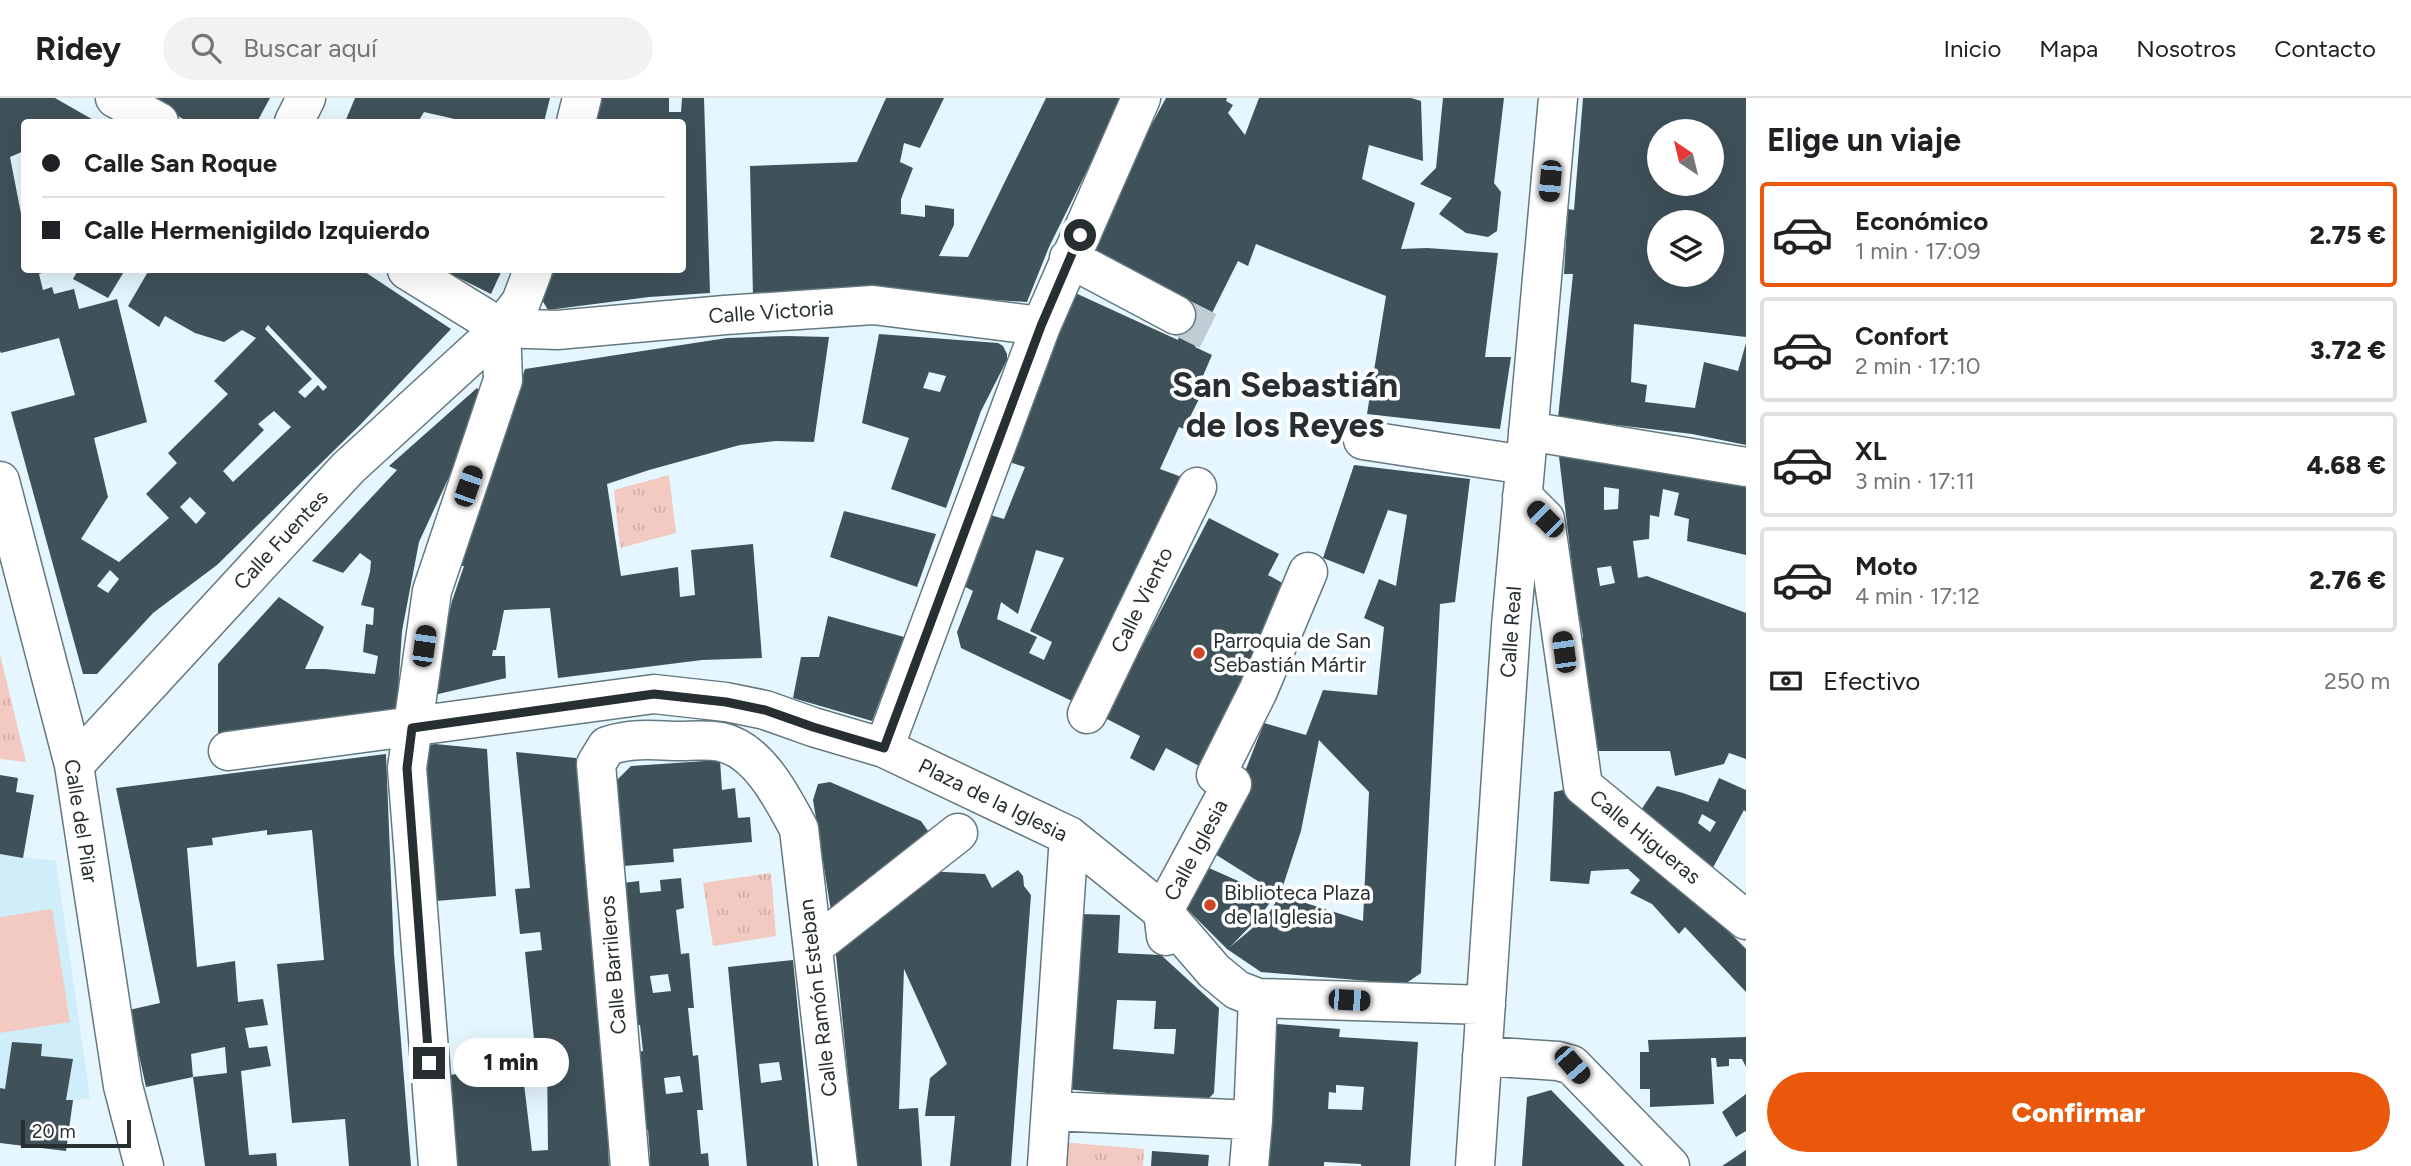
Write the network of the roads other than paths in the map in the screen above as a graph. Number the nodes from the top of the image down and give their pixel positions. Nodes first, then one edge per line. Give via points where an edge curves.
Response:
1 (115, 98) edge
2 (306, 98) edge
3 (582, 98) edge
4 (1141, 98) edge
5 (1558, 98) edge
6 (154, 119) edge
7 (296, 119) edge
8 (577, 119) edge
9 (1069, 258) junction
10 (412, 273) edge
11 (532, 273) edge
12 (1176, 315) tunnel mouth
13 (1041, 326) junction
14 (501, 328) junction
15 (1363, 440) dead end
16 (1525, 464) junction
17 (1746, 467) edge
18 (0, 481) edge
19 (1197, 486) dead end
20 (1308, 572) dead end
21 (1087, 714) dead end
22 (412, 728) junction
23 (884, 748) junction
24 (228, 751) dead end
25 (74, 765) junction
26 (799, 829) joint
27 (958, 834) dead end
28 (1069, 836) junction
29 (1746, 920) edge
30 (1165, 930) junction
31 (813, 947) junction
32 (1258, 998) junction
33 (1486, 1005) junction
34 (1482, 1056) junction
35 (1052, 1111) junction
36 (1253, 1120) junction
37 (144, 1166) edge
38 (438, 1166) edge
39 (630, 1166) edge
40 (838, 1166) edge
41 (1047, 1166) edge
42 (1249, 1166) edge
43 (1475, 1166) edge
44 (1670, 1166) edge

1 - 6 street
2 - 7 street
3 - 8 street
4 - 9 street
5 - 16 street, Calle Real
9 - 12 street
9 - 13 street
10 - 14 street
11 - 14 street, Calle Fuentes via 521,302
13 - 14 street, Calle Victoria via 873,305 557,330
13 - 23 street
14 - 22 street via 503,380 432,591
14 - 25 street, Calle Fuentes via 348,468
15 - 16 street
16 - 17 street
16 - 29 street, Calle Higueras via 1545,519 1583,786
16 - 33 street, Calle Real
18 - 25 street, Calle del Pilar
19 - 21 street, Calle Viento
20 - 30 street, Calle Iglesia via 1258,691 1216,775 1231,784
22 - 23 street, Plaza de la Iglesia via 654,694 765,710
22 - 24 street, Plaza de la Iglesia
22 - 38 street via 407,768
23 - 28 street, Plaza de la Iglesia
25 - 37 street, Calle del Pilar via 123,1086
26 - 31 street, Calle Ramón Esteban
26 - 39 street, Calle Barrileros via 760,767 722,742 628,740 607,746 596,764
27 - 31 street
28 - 30 street, Plaza de la Iglesia
28 - 35 street
30 - 32 street, Plaza de la Iglesia via 1237,990
31 - 40 street, Calle Ramón Esteban
32 - 33 street
32 - 36 street
33 - 34 street, Calle Real
34 - 43 street, Calle Real
34 - 44 street via 1572,1065
35 - 36 street
35 - 41 street
36 - 42 street

